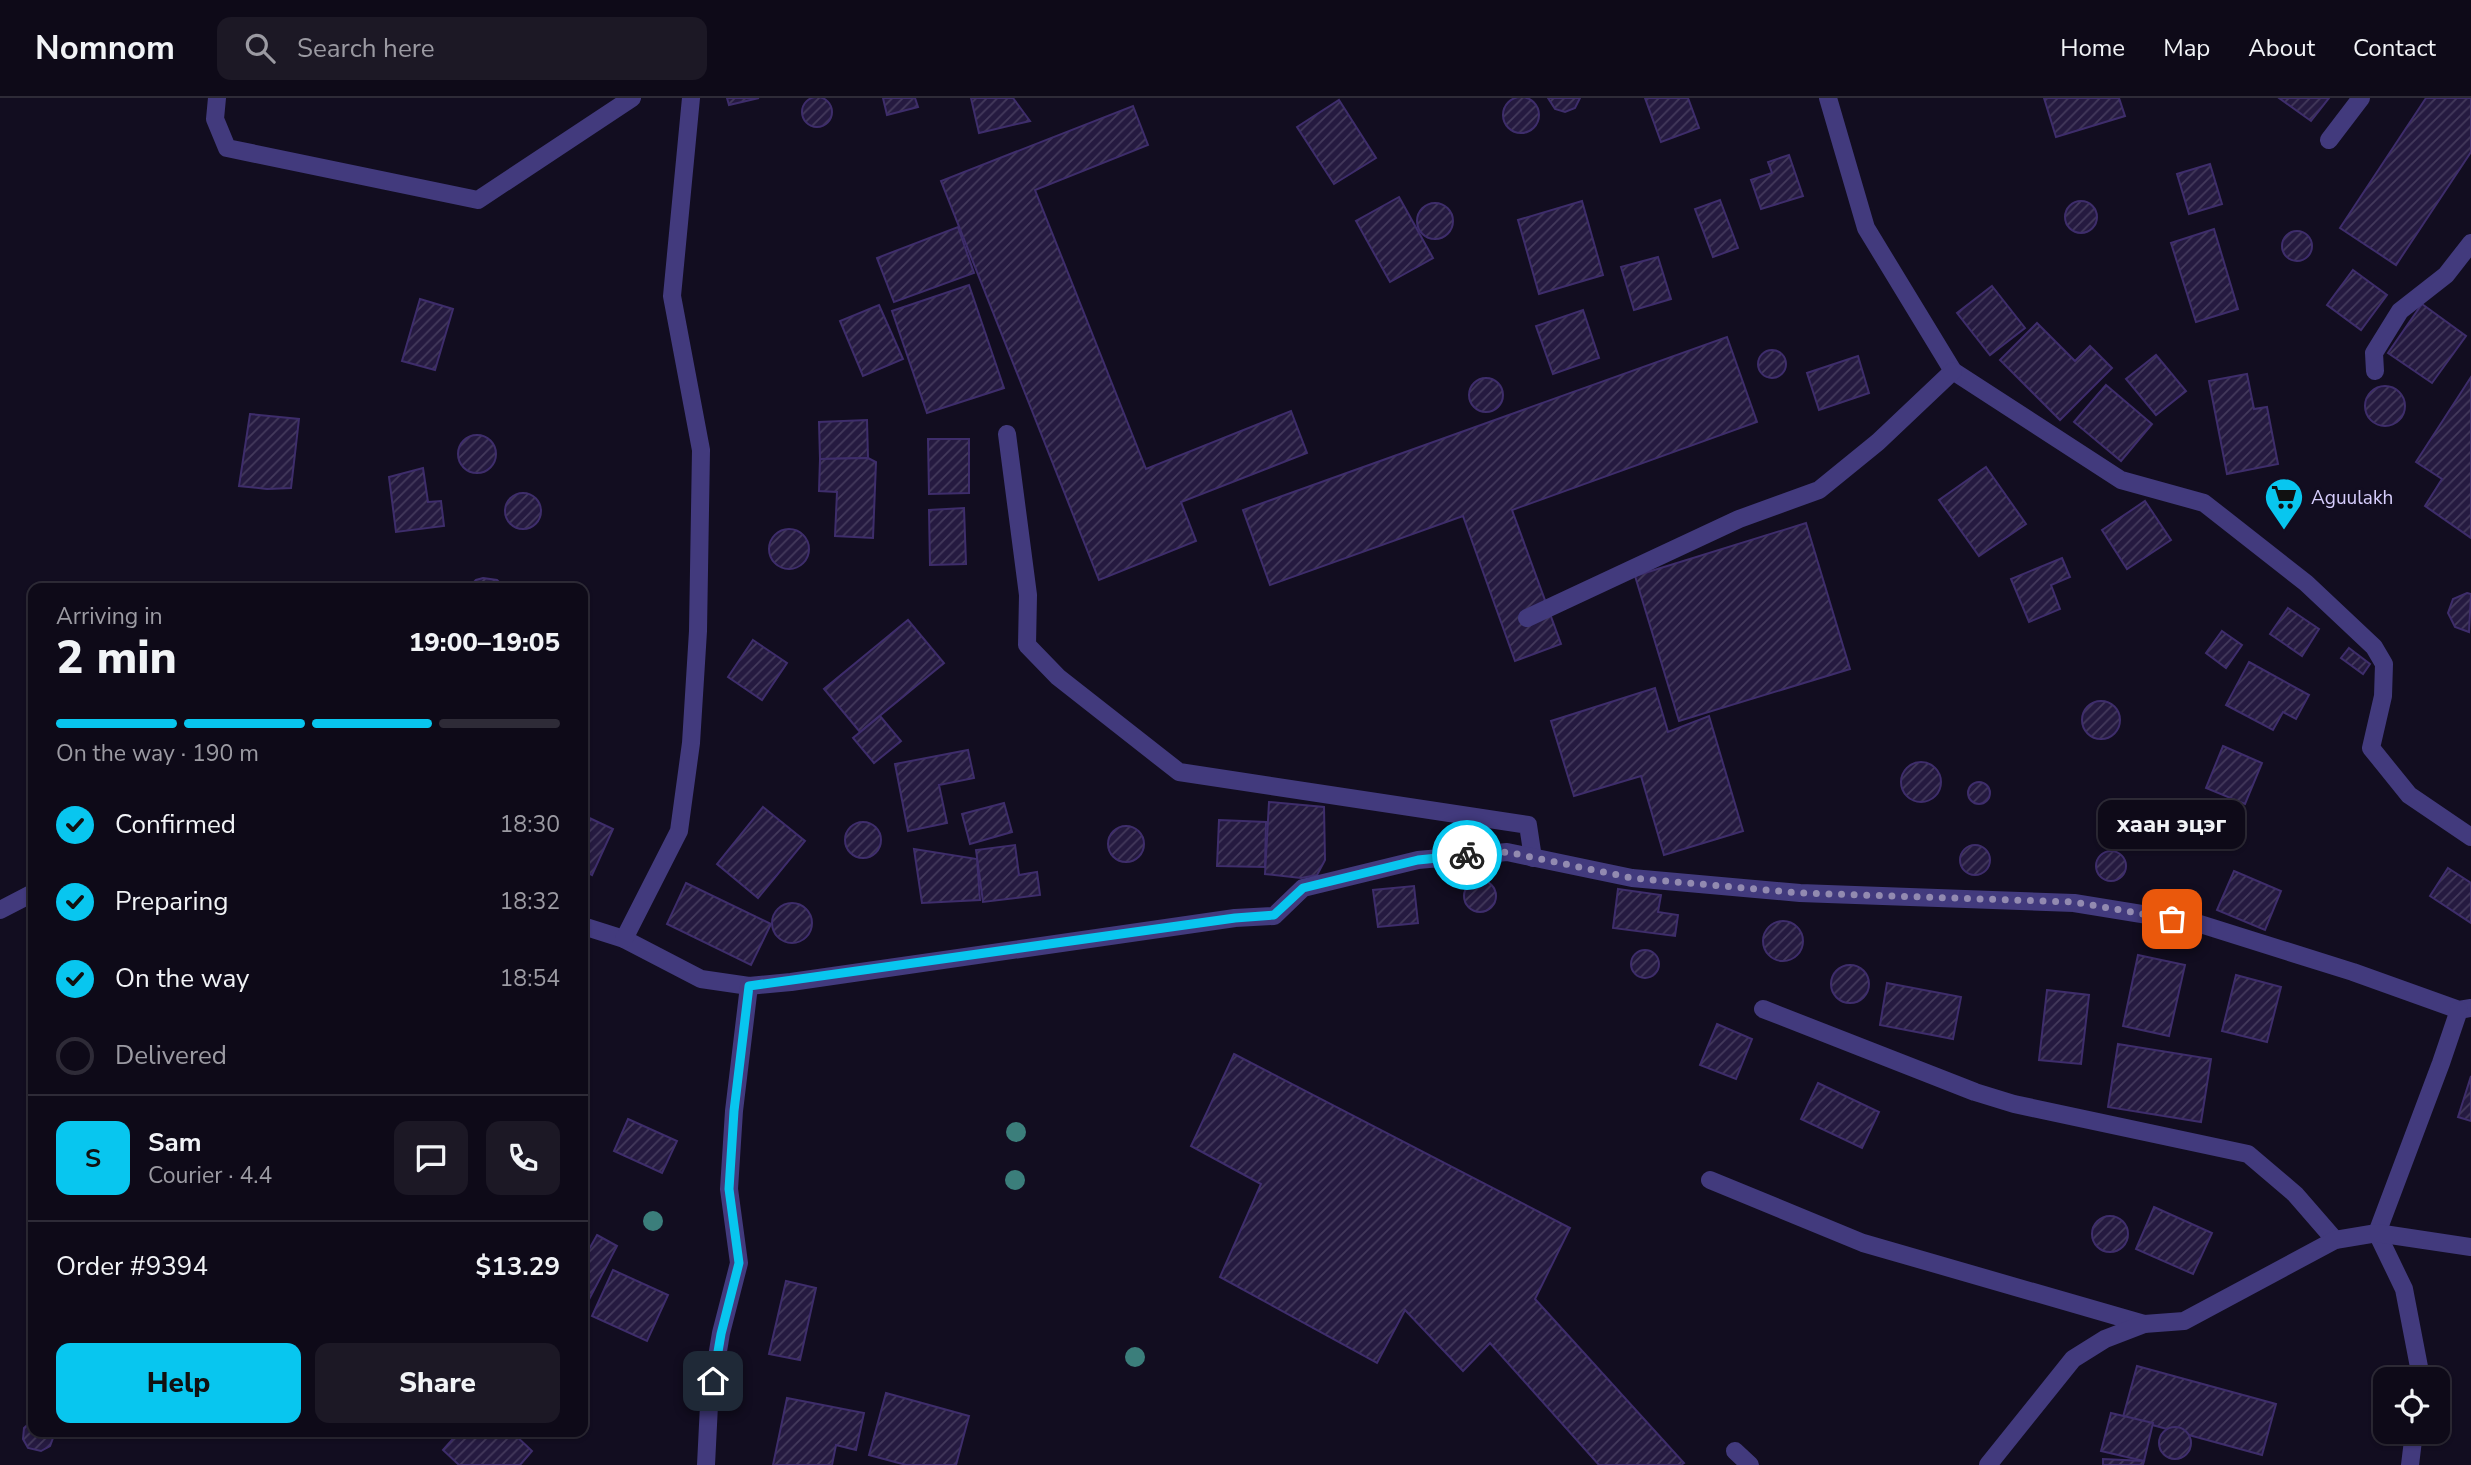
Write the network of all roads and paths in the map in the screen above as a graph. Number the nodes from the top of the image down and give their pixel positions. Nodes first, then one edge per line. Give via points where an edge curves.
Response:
1 (217, 98) edge
2 (632, 98) edge
3 (691, 98) edge
4 (1828, 98) edge
5 (2361, 98) edge
6 (2329, 140) dead end
7 (2471, 243) edge
8 (1953, 371) junction
9 (2375, 371) dead end
10 (1007, 434) dead end
11 (1527, 618) dead end
12 (2471, 837) edge
13 (1533, 858) junction
14 (28, 896) edge
15 (0, 910) edge
16 (588, 928) edge
17 (624, 939) junction
18 (749, 986) junction
19 (1763, 1009) dead end
20 (2465, 1009) edge
21 (1710, 1180) dead end
22 (2377, 1233) junction
23 (2335, 1240) junction
24 (2471, 1247) edge
25 (2144, 1324) junction
26 (2418, 1367) edge
27 (2413, 1444) edge
28 (1735, 1451) dead end
29 (706, 1465) edge
30 (1750, 1465) edge
31 (1988, 1465) edge
32 (2410, 1465) edge

1 - 2 street via 215,119 227,148 478,200
3 - 17 street via 672,296 702,450 691,743 679,831
4 - 8 street via 1866,228
5 - 6 street
7 - 9 street via 2446,275 2400,311 2374,354
8 - 11 street via 1819,490 1739,519
8 - 12 street via 2120,480 2204,503 2306,583 2374,647 2384,664 2383,696 2371,748 2409,795
10 - 13 street via 1028,595 1027,645 1058,677 1179,772 1528,825
13 - 18 street via 1507,852 1418,860 1303,888 1274,915
13 - 20 street via 1632,878 1787,892 2074,902 2197,923
14 - 15 street
16 - 17 street
17 - 18 street via 701,979
18 - 29 street via 729,1189 739,1263 709,1405
19 - 23 street via 1976,1093 2248,1154 2295,1194
20 - 22 street
21 - 25 street via 1863,1243
22 - 23 street
22 - 24 street
22 - 26 street via 2404,1289
23 - 25 street via 2184,1321
25 - 31 street via 2105,1339 2073,1359
27 - 32 street
28 - 30 street

